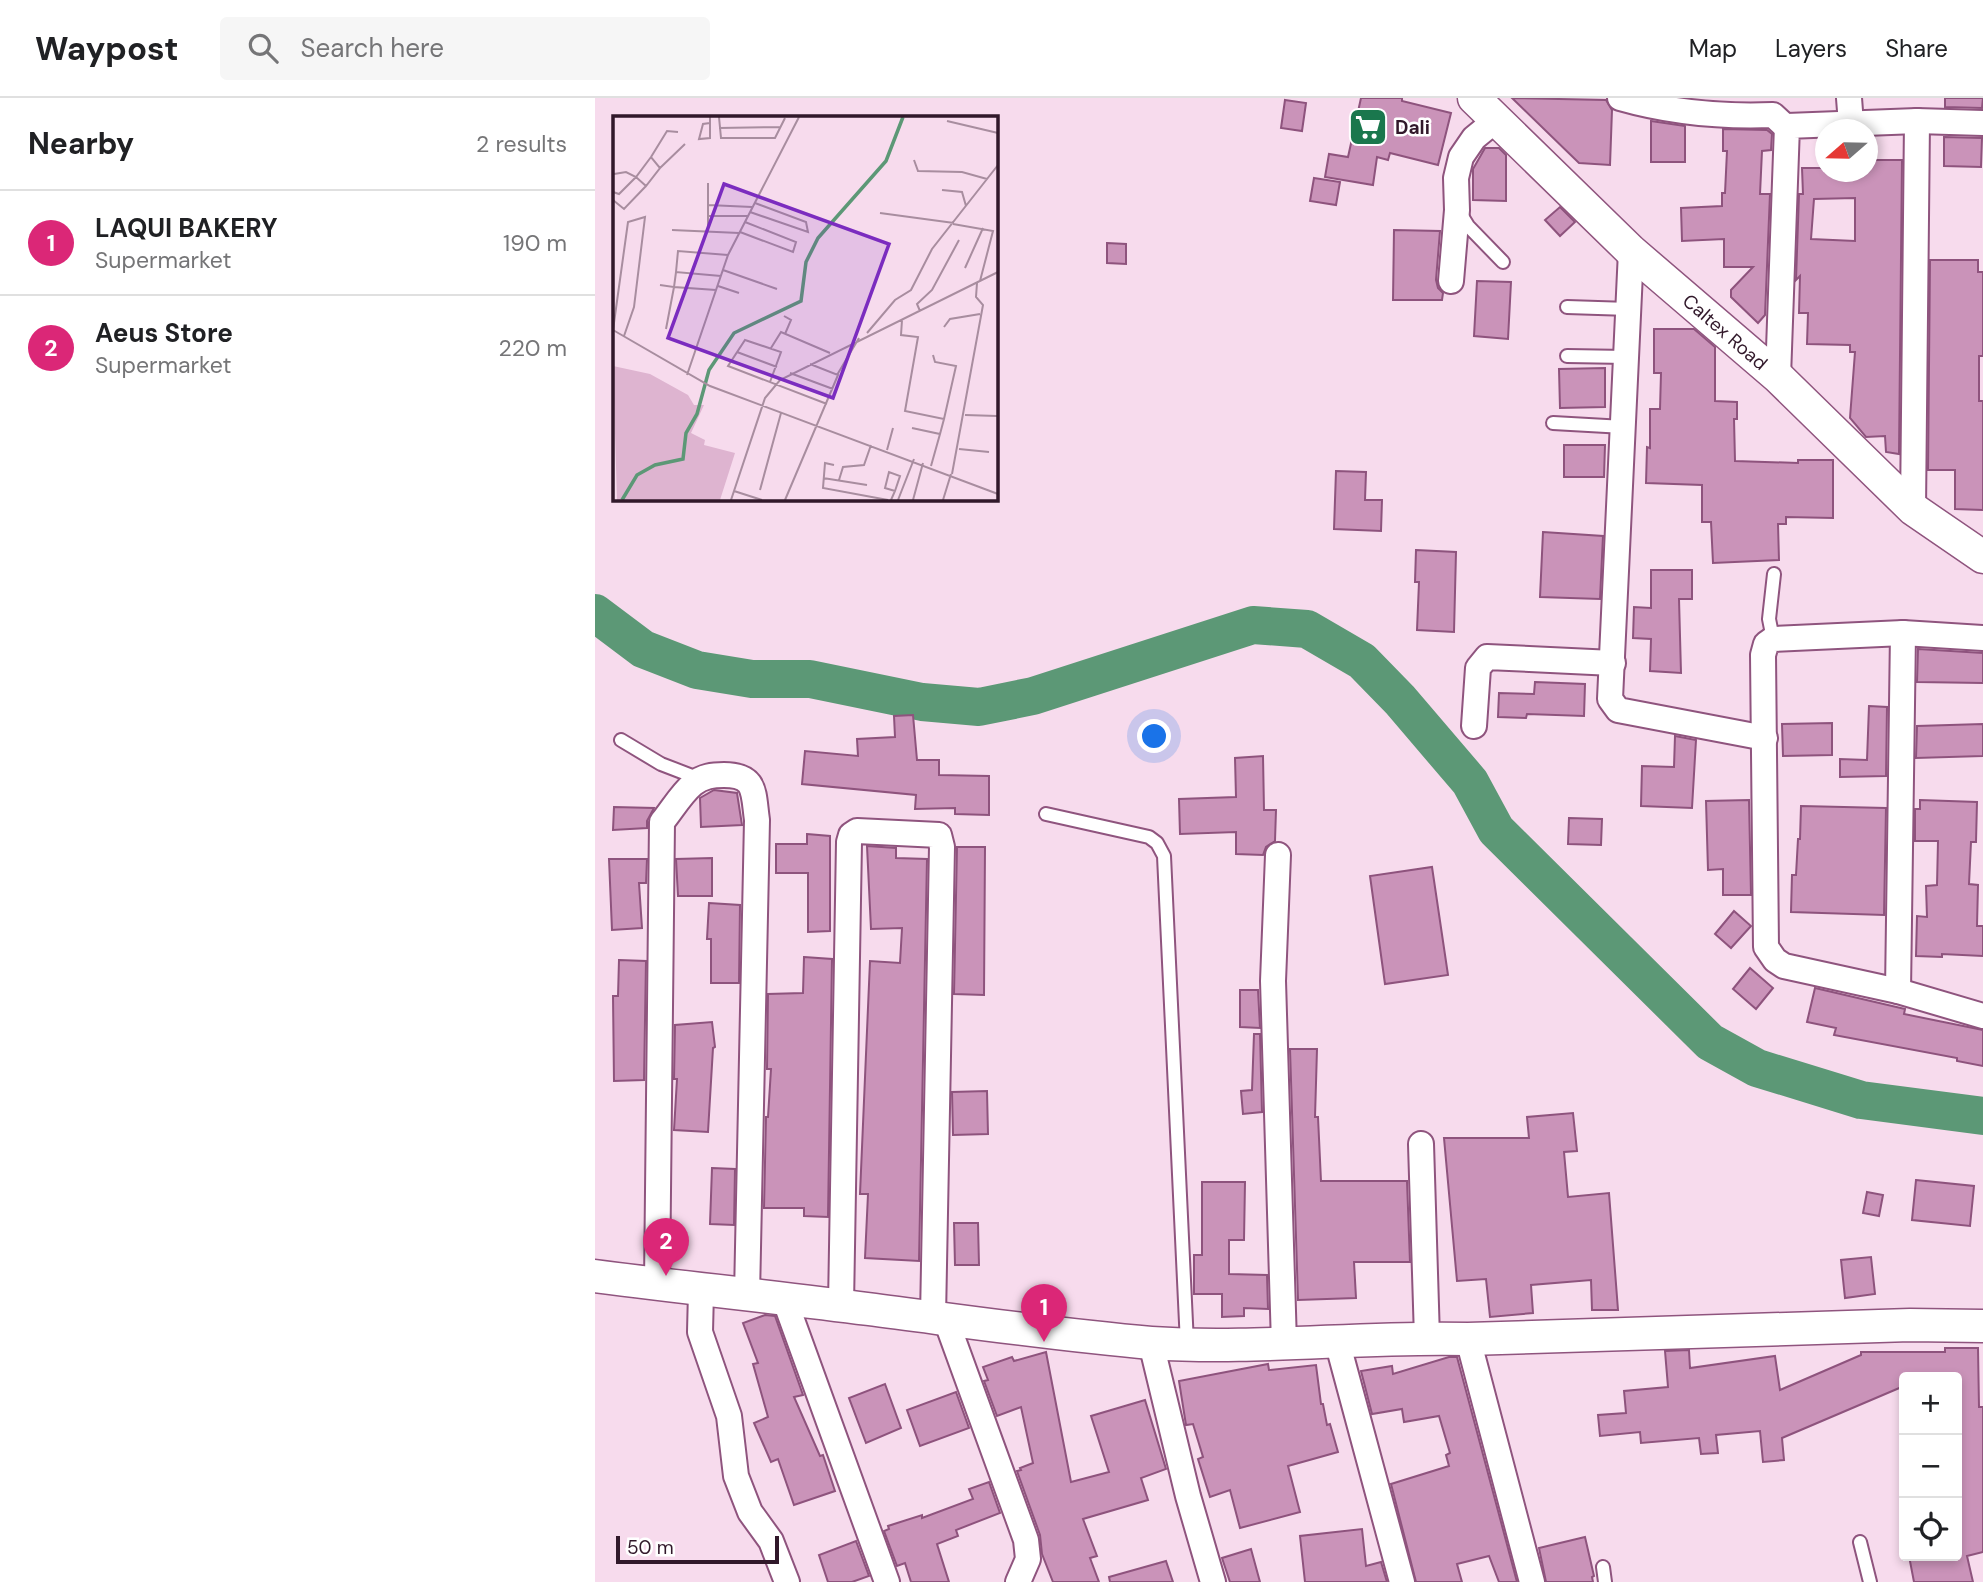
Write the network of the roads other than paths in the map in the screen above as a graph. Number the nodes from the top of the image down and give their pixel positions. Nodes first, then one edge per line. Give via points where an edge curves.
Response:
1 (1474, 98) edge
2 (1620, 98) edge
3 (1849, 98) edge
4 (1851, 119) edge
5 (1496, 120) junction
6 (1917, 121) junction
7 (1878, 123) edge
8 (1983, 123) edge
9 (1815, 125) edge
10 (1787, 128) junction
11 (1457, 210) junction
12 (1631, 251) junction
13 (1503, 262) dead end
14 (1451, 281) dead end
15 (1567, 307) dead end
16 (1629, 309) junction
17 (1567, 356) dead end
18 (1627, 357) junction
19 (1777, 377) junction
20 (1553, 423) dead end
21 (1623, 427) junction
22 (1913, 509) junction
23 (1983, 557) edge
24 (1774, 574) dead end
25 (1903, 633) junction
26 (1983, 638) edge
27 (1773, 639) junction
28 (1613, 663) junction
29 (1475, 726) dead end
30 (1765, 738) junction
31 (621, 740) dead end
32 (701, 779) junction
33 (1046, 814) dead end
34 (1278, 855) dead end
35 (1898, 992) junction
36 (1983, 1016) edge
37 (1421, 1144) dead end
38 (595, 1276) edge
39 (657, 1284) junction
40 (701, 1291) junction
41 (747, 1295) junction
42 (784, 1298) junction
43 (841, 1305) junction
44 (939, 1318) junction
45 (1983, 1326) edge
46 (1427, 1338) junction
47 (1468, 1339) junction
48 (1337, 1341) junction
49 (1151, 1343) junction
50 (1187, 1344) junction
51 (1284, 1344) junction
52 (1860, 1542) dead end
53 (1603, 1567) dead end
54 (1020, 1577) edge
55 (787, 1582) edge
56 (887, 1582) edge
57 (999, 1582) edge
58 (1213, 1582) edge
59 (1402, 1582) edge
60 (1532, 1582) edge
61 (1605, 1582) edge
62 (1870, 1582) edge

1 - 5 street, Caltex Road
2 - 10 street via 1651,107 1745,116 1773,114
3 - 4 street
5 - 11 street via 1473,138 1461,157
5 - 12 street, Caltex Road
6 - 7 street
6 - 8 street
6 - 22 street
9 - 10 street
10 - 19 street
11 - 13 lane
11 - 14 street
12 - 16 street
12 - 19 street, Caltex Road
15 - 16 lane
16 - 18 street
17 - 18 lane
18 - 21 street
19 - 22 street, Caltex Road
20 - 21 lane
21 - 28 street
22 - 23 street, Caltex Road
24 - 27 lane via 1769,619
25 - 26 street
25 - 27 street
25 - 35 street
27 - 30 street via 1763,655
28 - 29 street via 1487,657 1478,668
28 - 30 street via 1610,699 1618,710
30 - 35 street via 1766,947 1784,966
31 - 32 lane via 661,764
32 - 39 street via 662,822
32 - 41 street via 740,775 748,780 757,820
33 - 50 lane via 1149,837 1164,856
34 - 51 street via 1273,981
35 - 36 street
37 - 46 street
38 - 39 street
39 - 40 street
40 - 41 street
40 - 55 street via 700,1332 729,1416 736,1476
41 - 42 street
42 - 43 street
42 - 56 street
43 - 44 street
43 - 44 street via 849,842 857,831 939,835
44 - 49 street
44 - 54 street via 1026,1539 1028,1559
45 - 47 street
46 - 47 street
46 - 48 street
47 - 60 street
48 - 51 street
48 - 59 street
49 - 50 street
49 - 58 street
50 - 51 street
52 - 62 lane
53 - 61 lane
54 - 57 street

